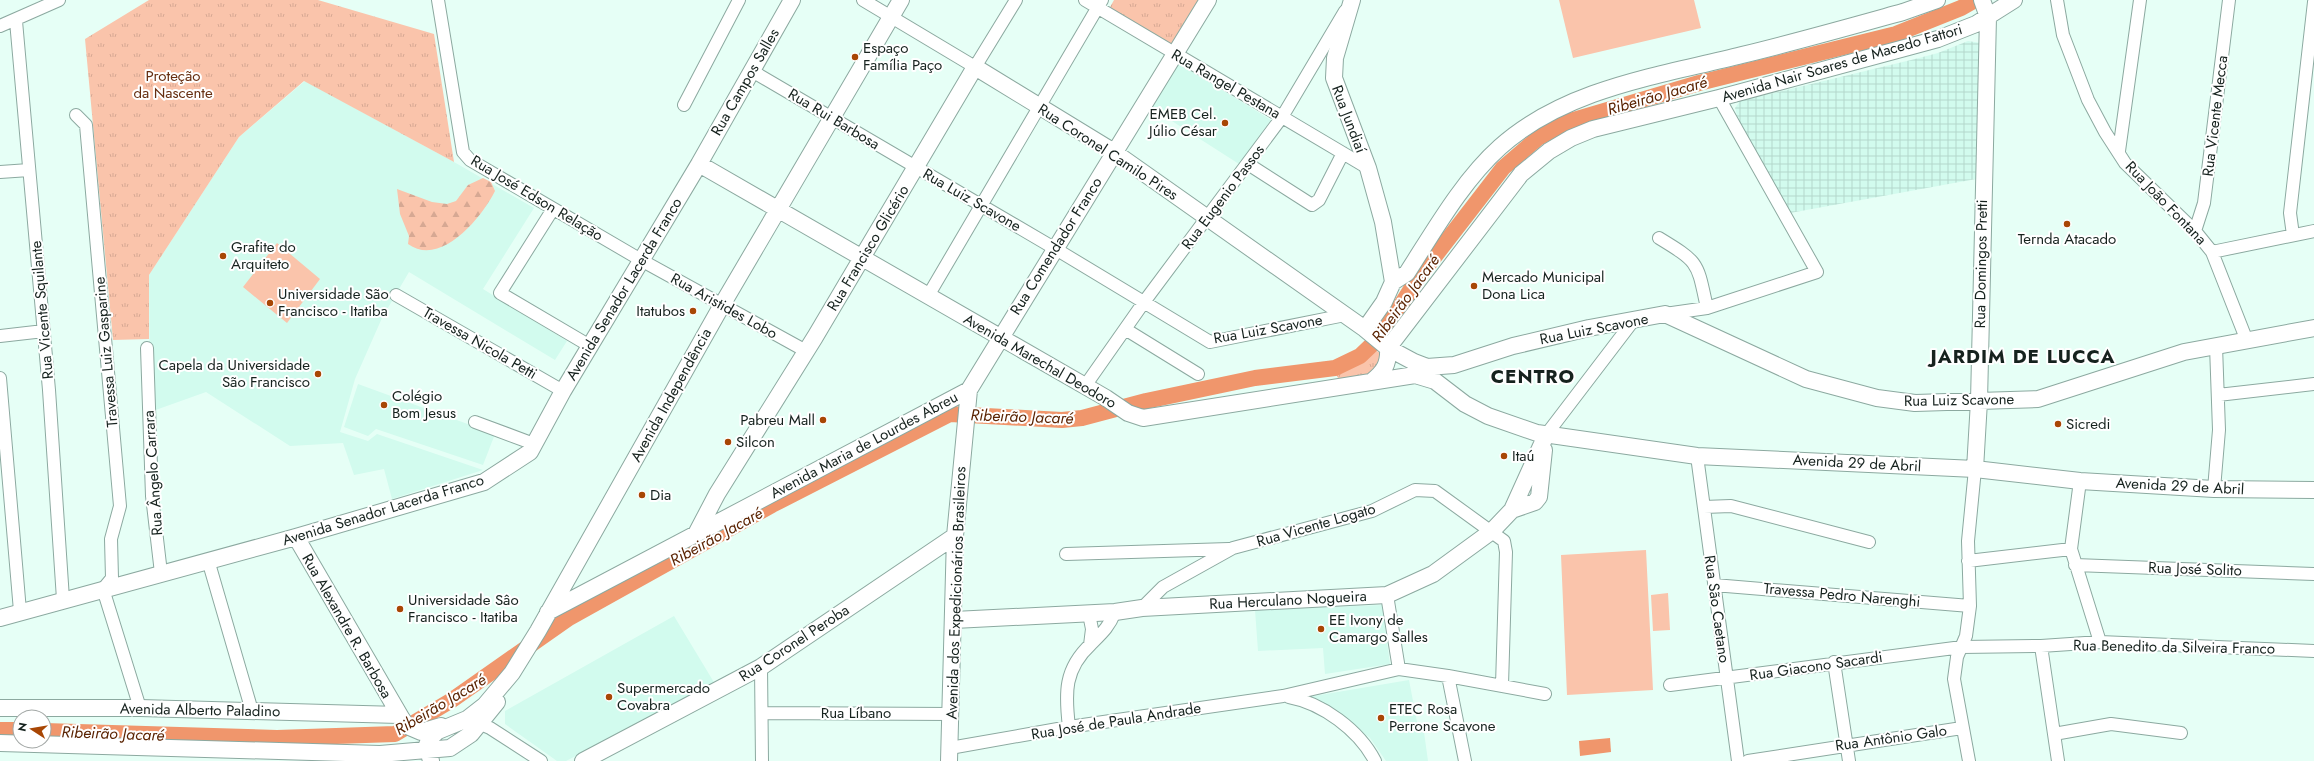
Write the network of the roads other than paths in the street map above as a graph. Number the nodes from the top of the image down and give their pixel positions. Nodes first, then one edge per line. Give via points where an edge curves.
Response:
1 (59, 0) edge
2 (438, 0) edge
3 (739, 0) edge
4 (792, 0) edge
5 (863, 0) edge
6 (901, 0) edge
7 (1016, 0) edge
8 (1085, 0) edge
9 (1208, 0) edge
10 (1351, 0) edge
11 (1937, 0) edge
12 (2014, 0) edge
13 (2057, 0) edge
14 (2140, 0) edge
15 (2228, 0) edge
16 (2314, 2) edge
17 (1099, 4) edge
18 (1985, 10) edge
19 (891, 17) junction
20 (16, 21) junction
21 (0, 26) edge
22 (1174, 54) junction
23 (975, 67) junction
24 (752, 71) junction
25 (1718, 98) junction
26 (684, 105) dead end
27 (1039, 106) junction
28 (76, 114) dead end
29 (1282, 117) junction
30 (832, 118) junction
31 (2119, 151) junction
32 (1114, 152) junction
33 (1343, 153) junction
34 (699, 164) junction
35 (1248, 164) junction
36 (916, 168) junction
37 (1368, 168) junction
38 (29, 170) junction
39 (0, 172) edge
40 (981, 206) junction
41 (553, 209) junction
42 (778, 210) junction
43 (1208, 219) junction
44 (2195, 231) junction
45 (2314, 231) edge
46 (2293, 235) junction
47 (1660, 238) dead end
48 (1054, 248) junction
49 (2212, 252) junction
50 (862, 258) junction
51 (641, 260) junction
52 (1393, 282) junction
53 (396, 295) dead end
54 (928, 296) junction
55 (1144, 302) junction
56 (722, 305) junction
57 (1707, 308) junction
58 (1664, 314) junction
59 (1345, 315) junction
60 (1633, 321) junction
61 (2314, 328) edge
62 (1125, 329) junction
63 (44, 331) junction
64 (1367, 331) junction
65 (0, 336) edge
66 (999, 337) junction
67 (2247, 341) junction
68 (590, 346) junction
69 (1386, 346) junction
70 (2216, 346) junction
71 (147, 348) dead end
72 (806, 351) junction
73 (1454, 365) junction
74 (1198, 374) dead end
75 (1415, 375) joint
76 (0, 378) edge
77 (1371, 382) junction
78 (2314, 384) edge
79 (1085, 386) junction
80 (1443, 388) junction
81 (969, 390) junction
82 (564, 391) junction
83 (2218, 395) junction
84 (1979, 401) junction
85 (475, 422) dead end
86 (1546, 435) junction
87 (534, 444) junction
88 (1697, 456) junction
89 (1975, 469) junction
90 (2080, 481) junction
91 (2214, 489) junction
92 (2314, 490) edge
93 (717, 494) junction
94 (1704, 507) junction
95 (740, 510) junction
96 (1492, 531) junction
97 (696, 534) junction
98 (955, 536) junction
99 (296, 537) junction
100 (1869, 542) dead end
101 (1232, 548) junction
102 (2071, 550) junction
103 (1066, 554) dead end
104 (208, 560) junction
105 (1968, 561) junction
106 (2075, 565) junction
107 (161, 573) junction
108 (2314, 574) edge
109 (1714, 585) junction
110 (103, 589) junction
111 (1387, 595) junction
112 (63, 600) junction
113 (1970, 606) junction
114 (1142, 608) junction
115 (20, 611) junction
116 (548, 612) junction
117 (1115, 612) junction
118 (1089, 614) junction
119 (0, 618) edge
120 (954, 620) junction
121 (2100, 642) junction
122 (1090, 645) junction
123 (2041, 646) junction
124 (1962, 647) junction
125 (2314, 651) edge
126 (1834, 662) junction
127 (761, 667) junction
128 (1399, 669) junction
129 (512, 672) junction
130 (1448, 676) junction
131 (1727, 678) junction
132 (1502, 685) junction
133 (1670, 685) dead end
134 (1546, 694) dead end
135 (1284, 696) junction
136 (0, 708) edge
137 (140, 708) junction
138 (252, 711) junction
139 (762, 713) junction
140 (951, 714) junction
141 (400, 717) junction
142 (469, 720) junction
143 (1069, 727) junction
144 (1962, 728) junction
145 (415, 730) joint
146 (2181, 733) dead end
147 (2054, 734) junction
148 (0, 743) edge
149 (1846, 744) junction
150 (949, 754) edge
151 (429, 756) edge
152 (541, 761) edge
153 (583, 761) edge
154 (762, 761) edge
155 (1375, 761) edge
156 (1465, 761) edge
157 (1738, 761) edge
158 (1748, 761) edge
159 (1849, 761) edge
160 (1969, 761) edge
161 (2058, 761) edge

1 - 20 street
2 - 41 street, Rua José Edson Relação via 463,152 470,160
3 - 26 street
4 - 24 main road, Rua Campos Salles
5 - 19 street, Rua Coronel Camilo Pires
6 - 19 main road, Avenida Independência
7 - 23 street, Rua Francisco Glicério
8 - 17 street, Rua Rangel Pestana
9 - 22 main road, Rua Comendador Franco
10 - 29 street, Rua Eugenio Passos
10 - 37 main road, Rua Jundiaí via 1335,58 1334,78
11 - 52 main road via 1895,14 1630,83 1568,102 1511,137 1479,168 1407,273
12 - 18 main road, Avenida Nair Soares de Macedo Fattori
13 - 31 street, Rua João Fontana via 2063,35 2088,100 2105,132
14 - 31 street
15 - 44 street, Rua Vicente Mecca via 2204,203
16 - 46 street via 2290,213
17 - 22 street, Rua Rangel Pestana
17 - 27 street
18 - 25 main road, Avenida Nair Soares de Macedo Fattori via 1976,24 1938,39
18 - 84 main road, Rua Domingos Pretti
19 - 23 street, Rua Coronel Camilo Pires
19 - 30 main road, Avenida Independência
20 - 21 street
20 - 38 street, Rua Vicente Squilante
22 - 29 street, Rua Rangel Pestana
22 - 32 main road, Rua Comendador Franco
23 - 27 main road, Rua Coronel Camilo Pires
23 - 36 main road, Rua Francisco Glicério
24 - 30 street, Rua Rui Barbosa
24 - 34 main road, Rua Campos Salles
25 - 57 street via 1817,272
25 - 69 main road, Avenida Nair Soares de Macedo Fattori via 1593,129 1549,151 1521,174
27 - 32 main road, Rua Coronel Camilo Pires
27 - 40 street
28 - 110 street, Travessa Luiz Gasparine via 86,125 120,506 111,539 112,578
29 - 33 street, Rua Rangel Pestana
29 - 35 street, Rua Eugenio Passos
30 - 36 street, Rua Rui Barbosa
30 - 42 main road, Avenida Independência
31 - 44 street, Rua João Fontana via 2125,163
32 - 43 main road, Rua Coronel Camilo Pires
32 - 48 main road, Rua Comendador Franco
33 - 35 street via 1319,200 1312,206
33 - 37 street, Rua Rangel Pestana
34 - 42 main road, Avenida Marechal Deodoro
34 - 51 main road, Avenida Senador Lacerda Franco
35 - 43 street, Rua Eugenio Passos
36 - 40 street, Rua Luiz Scavone
36 - 50 main road, Rua Francisco Glicério
37 - 52 main road, Rua Jundiaí via 1383,222
38 - 39 street
38 - 63 street, Rua Vicente Squilante
40 - 48 street, Rua Luiz Scavone
40 - 54 street
41 - 51 street, Rua José Edson Relação
41 - 68 street via 500,293
42 - 50 main road, Avenida Marechal Deodoro
42 - 56 main road, Avenida Independência
43 - 55 street, Rua Eugenio Passos
43 - 59 main road, Rua Coronel Camilo Pires
44 - 49 street, Rua João Fontana
45 - 46 street
46 - 49 street
47 - 57 street via 1690,256 1700,271
48 - 55 street, Rua Luiz Scavone
48 - 66 main road, Rua Comendador Franco
49 - 67 street, Rua João Fontana
50 - 54 main road, Avenida Marechal Deodoro
50 - 72 main road, Rua Francisco Glicério
51 - 56 street, Rua Aristides Lobo
51 - 68 main road, Avenida Senador Lacerda Franco
52 - 64 main road
53 - 82 street, Travessa Nicola Petti
54 - 66 main road, Avenida Marechal Deodoro
55 - 59 street, Rua Luiz Scavone via 1210,342
55 - 62 street, Rua Eugenio Passos
56 - 72 street, Rua Aristides Lobo
56 - 116 main road, Avenida Independência
57 - 58 street
58 - 60 main road, Rua Luiz Scavone
58 - 84 main road, Rua Luiz Scavone via 1806,380 1877,398 1915,403
59 - 64 main road, Rua Luiz Scavone
60 - 73 main road, Rua Luiz Scavone via 1589,328 1513,346
60 - 86 street
61 - 67 main road, Rua Luiz Scavone
62 - 74 street
62 - 79 street, Rua Eugenio Passos
63 - 65 street
63 - 112 street, Rua Vicente Squilante
64 - 69 main road, Rua Luiz Scavone
66 - 79 main road, Avenida Marechal Deodoro
66 - 81 main road, Rua Comendador Franco
67 - 70 main road, Rua Luiz Scavone
68 - 82 main road, Avenida Senador Lacerda Franco
69 - 73 main road, Rua Luiz Scavone via 1414,362 1427,366
69 - 77 main road via 1389,360 1382,374
70 - 83 street
70 - 84 main road, Rua Luiz Scavone via 2184,352 2038,399
71 - 107 street, Rua Ângelo Carrara via 152,496
72 - 93 main road, Rua Francisco Glicério
73 - 80 main road via 1447,371
75 - 77 main road, Avenida Marechal Deodoro
75 - 80 main road, Avenida 29 de Abril via 1435,381
76 - 115 street
77 - 79 main road, Avenida Marechal Deodoro via 1143,418 1128,413
78 - 83 street
80 - 86 main road, Avenida 29 de Abril via 1464,404 1488,416
81 - 95 main road, Avenida Maria de Lourdes Abreu
81 - 98 main road, Avenida dos Expedicionários Brasileiros
82 - 87 main road, Avenida Senador Lacerda Franco
83 - 91 street via 2219,430
84 - 89 main road, Rua Domingos Pretti
85 - 87 street
86 - 88 main road, Avenida 29 de Abril
86 - 96 main road, Rua Herculano Nogueira via 1539,497 1536,502 1524,496
87 - 99 main road, Avenida Senador Lacerda Franco via 530,452 484,482
88 - 89 main road, Avenida 29 de Abril
88 - 94 street, Rua São Caetano
89 - 90 main road, Avenida 29 de Abril
89 - 105 street, Rua Domingos Pretti
90 - 91 main road, Avenida 29 de Abril
90 - 102 street
91 - 92 main road, Avenida 29 de Abril
93 - 95 main road via 726,505
93 - 97 main road, Rua Francisco Glicério
94 - 100 street via 1731,506
94 - 109 street, Rua São Caetano
95 - 97 main road, Avenida Maria de Lourdes Abreu
96 - 101 street, Rua Vicente Logato via 1475,522 1435,491 1424,489 1415,490 1372,511
96 - 111 main road, Rua Herculano Nogueira via 1432,574
96 - 132 street, Rua Vicente Logato via 1504,541 1506,552
97 - 116 main road, Avenida Maria de Lourdes Abreu
98 - 120 main road, Avenida dos Expedicionários Brasileiros
98 - 127 main road, Rua Coronel Peroba
99 - 104 main road, Avenida Senador Lacerda Franco
99 - 141 main road, Rua Alexandre R. Barbosa
101 - 103 street
101 - 114 street, Rua Vicente Logato via 1163,587
102 - 105 street
102 - 106 street
104 - 107 main road, Avenida Senador Lacerda Franco
104 - 138 street
105 - 113 street, Rua Domingos Pretti
106 - 108 street, Rua José Solito
106 - 121 street
107 - 110 main road, Avenida Senador Lacerda Franco
109 - 113 street, Travessa Pedro Narenghi
109 - 131 street, Rua São Caetano
110 - 112 main road, Avenida Senador Lacerda Franco
110 - 137 street
111 - 114 main road, Rua Herculano Nogueira
111 - 128 street
112 - 115 main road, Avenida Senador Lacerda Franco
113 - 124 street, Rua Domingos Pretti
114 - 117 main road, Rua Herculano Nogueira
115 - 119 main road, Avenida Senador Lacerda Franco
116 - 129 main road, Avenida Independência
117 - 118 main road, Rua Herculano Nogueira
117 - 122 street via 1108,628
118 - 120 main road, Rua Herculano Nogueira
118 - 122 street via 1092,629
120 - 140 main road, Avenida dos Expedicionários Brasileiros
121 - 123 street, Rua Benedito da Silveira Franco
121 - 125 street, Rua Benedito da Silveira Franco
122 - 143 street via 1069,673 1065,699
123 - 124 street, Rua Benedito da Silveira Franco
123 - 147 street
124 - 126 street, Rua Giacono Sacardi
124 - 144 street, Rua Domingos Pretti via 1957,657 1954,679
126 - 131 street, Rua Giacono Sacardi
126 - 149 street
127 - 139 street
127 - 153 main road, Rua Coronel Peroba
128 - 130 street
128 - 135 street, Rua José de Paula Andrade
129 - 142 main road, Avenida Independência via 473,707
129 - 142 main road, Avenida Independência via 502,694
130 - 132 street
130 - 156 street
131 - 133 street, Rua Giacono Sacardi
131 - 157 street, Rua São Caetano
132 - 134 street
135 - 143 street, Rua José de Paula Andrade
135 - 155 street via 1302,700 1345,726 1359,737
136 - 137 main road, Avenida Alberto Paladino
137 - 138 main road, Avenida Alberto Paladino
138 - 141 main road, Avenida Alberto Paladino
139 - 140 street, Rua Líbano
139 - 154 street
140 - 150 main road, Avenida dos Expedicionários Brasileiros
141 - 145 main road, Rua Alexandre R. Barbosa
142 - 145 main road, Avenida Independência via 426,732
142 - 151 main road, Avenida Independência via 472,734 450,748
142 - 152 street
143 - 150 street, Rua José de Paula Andrade
144 - 149 street, Rua Antônio Galo
144 - 160 street, Rua Domingos Pretti
146 - 147 street via 2111,724
147 - 161 street
148 - 151 main road, Avenida Independência via 380,754 411,750
149 - 158 street, Rua Antônio Galo
149 - 159 street

